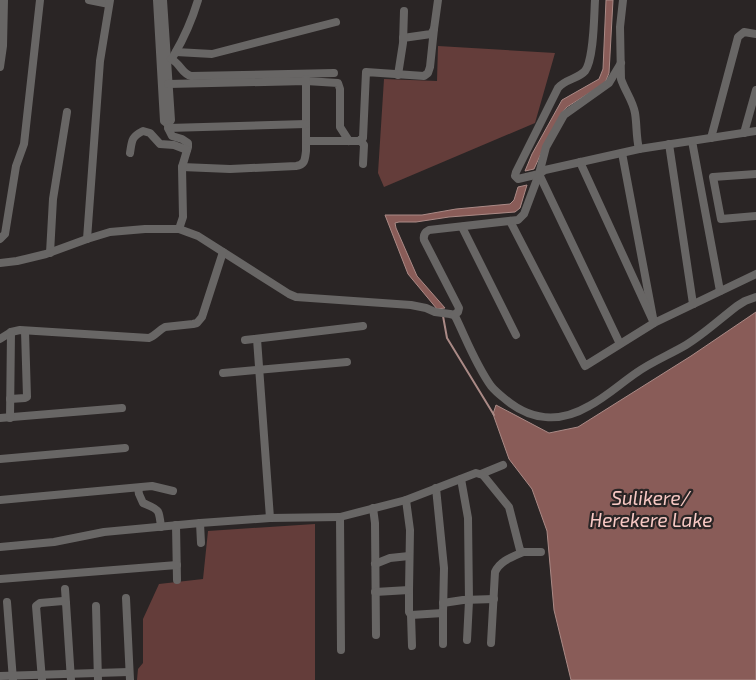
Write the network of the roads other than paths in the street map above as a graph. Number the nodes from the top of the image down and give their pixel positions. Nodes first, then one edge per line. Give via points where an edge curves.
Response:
1 (4, 0) edge
2 (40, 0) edge
3 (89, 0) edge
4 (157, 0) edge
5 (163, 0) edge
6 (198, 0) edge
7 (438, 0) edge
8 (595, 0) edge
9 (622, 0) edge
10 (110, 2) edge
11 (404, 11) dead end
12 (336, 22) dead end
13 (434, 29) junction
14 (756, 34) edge
15 (403, 38) junction
16 (171, 58) junction
17 (621, 63) junction
18 (0, 67) edge
19 (306, 73) junction
20 (334, 73) dead end
21 (398, 75) junction
22 (306, 81) junction
23 (168, 84) junction
24 (756, 90) edge
25 (67, 112) dead end
26 (306, 124) junction
27 (168, 126) junction
28 (756, 132) edge
29 (744, 133) junction
30 (711, 138) junction
31 (360, 140) junction
32 (306, 141) junction
33 (349, 141) junction
34 (692, 141) junction
35 (668, 144) junction
36 (640, 149) junction
37 (187, 150) junction
38 (130, 153) dead end
39 (622, 153) junction
40 (580, 162) junction
41 (363, 164) dead end
42 (182, 167) junction
43 (539, 174) junction
44 (756, 174) edge
45 (756, 216) edge
46 (510, 221) junction
47 (462, 227) junction
48 (179, 228) junction
49 (0, 239) edge
50 (87, 239) junction
51 (224, 252) junction
52 (50, 253) junction
53 (0, 263) edge
54 (756, 274) edge
55 (720, 291) junction
56 (756, 297) edge
57 (693, 304) junction
58 (450, 314) junction
59 (654, 323) junction
60 (363, 326) dead end
61 (25, 330) junction
62 (11, 332) junction
63 (516, 335) dead end
64 (0, 339) edge
65 (256, 339) junction
66 (245, 340) dead end
67 (620, 344) junction
68 (347, 362) dead end
69 (259, 370) junction
70 (223, 373) dead end
71 (10, 399) junction
72 (122, 408) dead end
73 (0, 418) edge
74 (10, 418) junction
75 (125, 448) dead end
76 (0, 459) edge
77 (503, 465) dead end
78 (481, 474) junction
79 (461, 479) junction
80 (138, 488) junction
81 (436, 488) junction
82 (173, 490) dead end
83 (0, 500) edge
84 (406, 500) junction
85 (373, 508) junction
86 (340, 517) junction
87 (270, 518) junction
88 (200, 523) junction
89 (176, 525) junction
90 (161, 527) junction
91 (201, 543) dead end
92 (0, 547) edge
93 (523, 552) junction
94 (541, 552) dead end
95 (409, 556) junction
96 (375, 564) junction
97 (177, 565) junction
98 (0, 579) edge
99 (177, 580) dead end
100 (65, 589) dead end
101 (409, 590) junction
102 (376, 592) junction
103 (126, 598) dead end
104 (494, 599) junction
105 (469, 601) junction
106 (7, 602) dead end
107 (66, 603) junction
108 (443, 603) junction
109 (96, 606) dead end
110 (443, 613) junction
111 (411, 615) junction
112 (376, 635) dead end
113 (467, 640) dead end
114 (492, 643) dead end
115 (443, 644) dead end
116 (412, 646) dead end
117 (341, 650) dead end
118 (0, 676) edge
119 (98, 676) edge
120 (130, 676) edge
121 (71, 677) edge
122 (13, 678) edge
123 (41, 678) edge

1 - 18 street
2 - 49 street via 24,144 16,166 5,234
3 - 10 street
4 - 27 street via 164,121
5 - 16 street
6 - 16 street via 185,36
7 - 13 street
8 - 43 street via 587,68 558,88 515,176 518,179
9 - 17 street
10 - 50 street via 100,62
11 - 15 street
12 - 16 street via 212,54
13 - 15 street via 431,34
13 - 21 street via 428,73 424,76
14 - 30 street via 744,32 738,37
15 - 21 street
16 - 19 street via 191,76
16 - 23 street
17 - 36 street via 621,79 635,112
17 - 43 street via 609,83 564,115 546,147
19 - 20 street
19 - 22 street
21 - 31 street via 366,72 363,138
22 - 23 street
22 - 26 street
22 - 33 street via 338,83 340,127
23 - 27 street via 171,120
24 - 29 street
25 - 52 street via 53,199
26 - 27 street
26 - 32 street
27 - 37 street via 172,136 188,143
28 - 29 street
29 - 30 street
30 - 34 street
31 - 33 street
31 - 41 street via 364,145
32 - 33 street
32 - 42 street via 305,161 299,166
34 - 35 street
34 - 55 street
35 - 36 street
35 - 57 street
36 - 39 street
37 - 38 street via 174,144 160,144 143,131 133,139
37 - 42 street
39 - 40 street
39 - 59 street
40 - 43 street
40 - 59 street
42 - 48 street via 183,217
43 - 46 street via 524,214 518,220
43 - 67 street
44 - 45 street via 713,177 721,219
46 - 47 street
46 - 67 street via 586,366
47 - 58 street via 429,230 423,237 459,308 458,312
47 - 63 street
48 - 50 street via 110,232
48 - 51 street
50 - 52 street
51 - 58 street via 296,297 412,305
51 - 61 street via 202,317 197,322 165,327 144,339
52 - 53 street
54 - 55 street
55 - 57 street
56 - 58 street via 737,306 690,342 640,370 601,400 572,414 555,417 541,417 520,410 492,388 456,318
57 - 59 street
59 - 67 street
60 - 65 street
61 - 62 street
61 - 71 street via 27,397
62 - 64 street
62 - 71 street
65 - 66 street
65 - 69 street
68 - 69 street
69 - 70 street
69 - 87 street
71 - 74 street
72 - 74 street
73 - 74 street
75 - 76 street
77 - 78 street
78 - 79 street
78 - 93 street via 509,507
79 - 81 street
79 - 105 street via 468,518
80 - 82 street via 152,486
80 - 83 street
80 - 90 street via 143,503 157,508
81 - 84 street
81 - 108 street via 444,568
84 - 85 street
84 - 95 street
85 - 86 street
85 - 96 street
86 - 87 street
86 - 117 street
87 - 88 street
88 - 89 street
88 - 91 street
89 - 90 street
89 - 97 street
90 - 92 street
93 - 94 street
93 - 104 street via 497,568
95 - 96 street
95 - 101 street
96 - 102 street
97 - 98 street
97 - 99 street
100 - 107 street
101 - 102 street
101 - 111 street
102 - 112 street
103 - 120 street
104 - 105 street
104 - 114 street
105 - 108 street
105 - 113 street
106 - 122 street
107 - 121 street
107 - 123 street via 40,603 36,606
108 - 110 street
109 - 119 street
110 - 111 street
110 - 115 street
111 - 116 street
118 - 122 street
119 - 120 street
119 - 121 street
121 - 123 street
122 - 123 street

